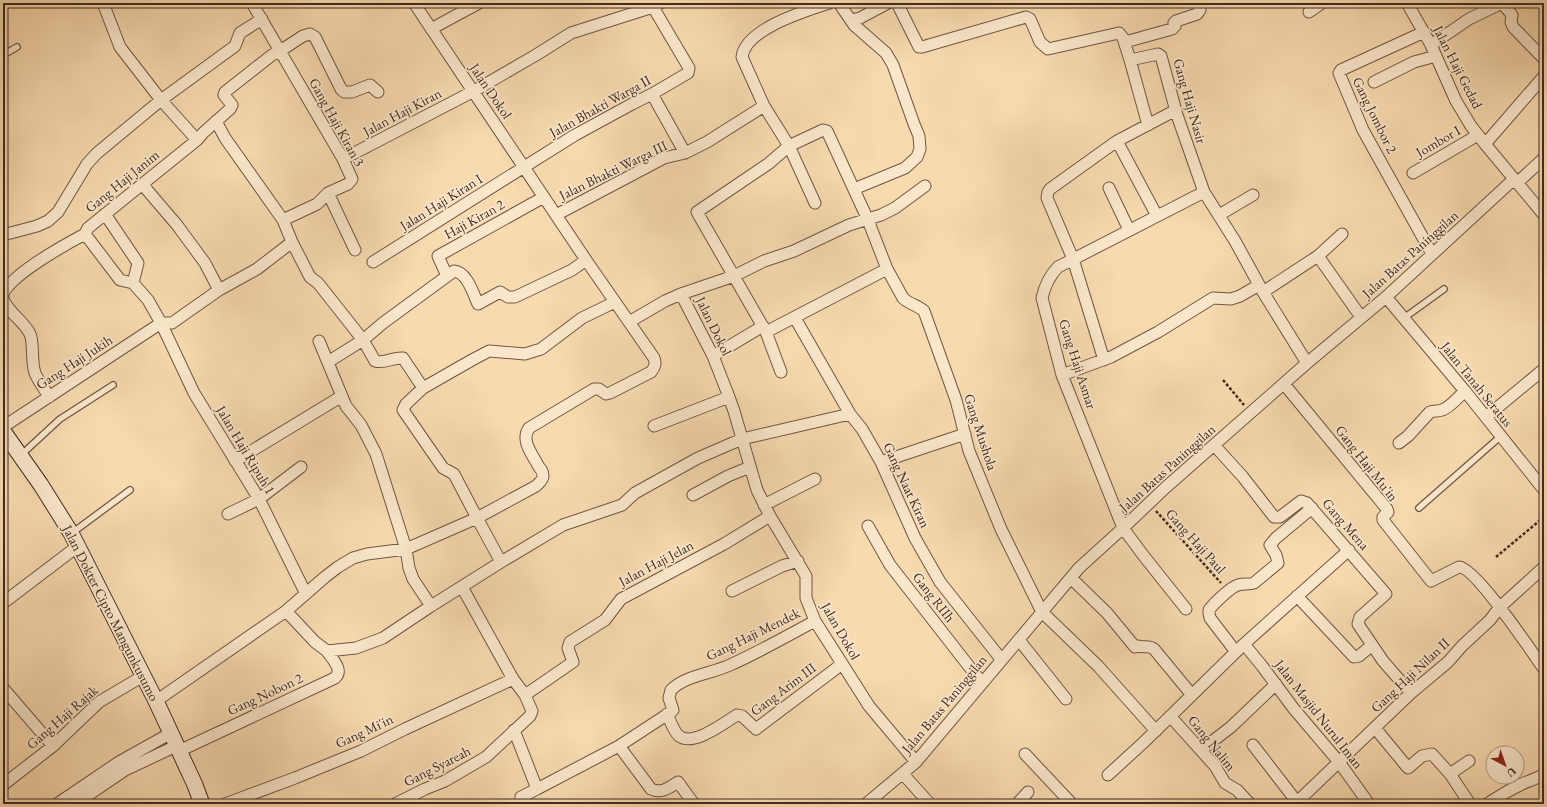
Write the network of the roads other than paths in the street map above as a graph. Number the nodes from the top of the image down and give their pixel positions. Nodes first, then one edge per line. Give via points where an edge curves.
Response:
1 (103, 3) edge
2 (414, 3) edge
3 (479, 3) edge
4 (829, 3) edge
5 (839, 3) edge
6 (888, 3) edge
7 (897, 3) edge
8 (1199, 3) edge
9 (1322, 3) edge
10 (1407, 3) edge
11 (257, 4) edge
12 (657, 5) edge
13 (1309, 12) dead end
14 (262, 19) junction
15 (852, 20) junction
16 (431, 30) junction
17 (1424, 32) junction
18 (1125, 42) junction
19 (1431, 45) junction
20 (17, 47) dead end
21 (280, 51) junction
22 (3, 55) edge
23 (1436, 56) junction
24 (1544, 59) edge
25 (1130, 60) junction
26 (1544, 76) edge
27 (1374, 82) dead end
28 (474, 91) junction
29 (378, 92) dead end
30 (652, 94) junction
31 (161, 100) junction
32 (764, 106) junction
33 (1176, 110) junction
34 (216, 121) junction
35 (1148, 125) junction
36 (1478, 135) junction
37 (197, 140) junction
38 (1117, 140) junction
39 (1485, 144) junction
40 (789, 146) junction
41 (685, 153) junction
42 (1544, 158) edge
43 (343, 160) junction
44 (525, 168) junction
45 (1413, 173) dead end
46 (1516, 181) junction
47 (142, 184) junction
48 (925, 186) dead end
49 (1109, 188) dead end
50 (854, 189) junction
51 (1204, 192) junction
52 (328, 193) junction
53 (1253, 195) dead end
54 (544, 197) junction
55 (814, 203) dead end
56 (105, 214) junction
57 (556, 215) junction
58 (1219, 215) junction
59 (1157, 216) junction
60 (1544, 216) edge
61 (283, 220) junction
62 (868, 220) junction
63 (1129, 230) junction
64 (85, 234) junction
65 (1342, 234) dead end
66 (3, 235) edge
67 (292, 242) junction
68 (355, 250) dead end
69 (1432, 254) junction
70 (1318, 256) junction
71 (1073, 259) junction
72 (586, 260) junction
73 (373, 262) dead end
74 (887, 269) junction
75 (447, 276) junction
76 (734, 276) junction
77 (133, 283) junction
78 (1261, 289) junction
79 (1444, 289) dead end
80 (218, 290) junction
81 (681, 294) junction
82 (1386, 297) junction
83 (615, 302) junction
84 (1361, 317) junction
85 (795, 318) junction
86 (1404, 318) junction
87 (629, 322) junction
88 (161, 323) junction
89 (765, 329) junction
90 (363, 340) junction
91 (319, 341) dead end
92 (713, 356) junction
93 (1104, 360) junction
94 (328, 362) junction
95 (1307, 363) junction
96 (1544, 369) edge
97 (781, 372) dead end
98 (1062, 375) junction
99 (1284, 384) junction
100 (113, 385) dead end
101 (423, 388) junction
102 (1465, 391) junction
103 (342, 396) junction
104 (729, 396) junction
105 (49, 397) junction
106 (850, 414) junction
107 (1486, 417) junction
108 (654, 426) dead end
109 (3, 427) edge
110 (3, 432) edge
111 (965, 434) junction
112 (1501, 436) junction
113 (742, 439) junction
114 (1400, 444) dead end
115 (1214, 445) junction
116 (21, 455) junction
117 (235, 461) junction
118 (881, 462) junction
119 (301, 467) dead end
120 (750, 468) junction
121 (815, 479) dead end
122 (130, 490) dead end
123 (1544, 490) edge
124 (693, 496) dead end
125 (259, 499) junction
126 (764, 505) junction
127 (1312, 508) junction
128 (1419, 508) dead end
129 (228, 514) dead end
130 (770, 516) junction
131 (477, 518) junction
132 (868, 526) dead end
133 (1123, 528) junction
134 (75, 539) junction
135 (406, 549) junction
136 (1349, 550) junction
137 (798, 561) junction
138 (500, 562) junction
139 (1544, 567) edge
140 (1071, 578) junction
141 (462, 587) junction
142 (732, 591) dead end
143 (306, 594) junction
144 (1297, 596) junction
145 (3, 603) edge
146 (431, 606) junction
147 (1499, 608) junction
148 (1186, 609) dead end
149 (286, 611) junction
150 (1042, 612) junction
151 (815, 620) junction
152 (1019, 640) junction
153 (1372, 645) junction
154 (1240, 648) junction
155 (327, 651) junction
156 (1001, 659) junction
157 (842, 664) junction
158 (1544, 669) edge
159 (142, 676) junction
160 (513, 679) junction
161 (982, 683) junction
162 (1276, 684) junction
163 (3, 688) edge
164 (1411, 693) junction
165 (1192, 695) junction
166 (525, 696) junction
167 (1066, 699) dead end
168 (156, 701) junction
169 (667, 714) junction
170 (1170, 716) junction
171 (1375, 728) junction
172 (514, 730) junction
173 (1156, 731) junction
174 (175, 743) junction
175 (1253, 745) dead end
176 (53, 746) junction
177 (619, 746) junction
178 (1201, 750) junction
179 (1024, 754) dead end
180 (1469, 760) dead end
181 (916, 762) junction
182 (1339, 762) junction
183 (903, 774) junction
184 (1450, 774) junction
185 (1544, 774) edge
186 (1108, 775) dead end
187 (3, 785) edge
188 (537, 789) junction
189 (1028, 792) dead end
190 (690, 803) edge
191 (1296, 803) edge
192 (57, 804) edge
193 (75, 804) edge
194 (202, 804) edge
195 (225, 804) edge
196 (395, 804) edge
197 (522, 804) edge
198 (866, 804) edge
199 (930, 804) edge
200 (1017, 804) edge
201 (1072, 804) edge
202 (1250, 804) edge
203 (1369, 804) edge
204 (1470, 804) edge
205 (1487, 804) edge

1 - 31 street via 120,47
2 - 16 street, Jalan Dokol
3 - 16 street
4 - 32 street via 791,16 754,37 743,50 742,57
5 - 15 street
6 - 15 street
7 - 18 street via 919,47 1026,17 1030,19 1040,42 1048,49 1119,33
8 - 18 street via 1200,10 1197,14 1175,22 1172,29
9 - 13 street
10 - 17 street, Jalan Haji Gedad
11 - 14 street, Gang Haji Kiran 3
12 - 28 street, Jalan Haji Kiran via 571,33
12 - 30 street, Jalan Bhakti Warga II via 689,71
14 - 21 street, Gang Haji Kiran 3
14 - 31 street via 240,33 235,46
15 - 50 street via 857,29 886,53 893,65 918,136 920,149 917,157 905,168
16 - 28 street, Jalan Dokol
17 - 19 street, Jalan Haji Gedad
17 - 69 street, Gang Jombor 2 via 1339,73 1363,130
18 - 25 street
19 - 23 street, Jalan Haji Gedad
19 - 24 street via 1469,19 1502,4 1512,15 1513,27
20 - 22 lane
21 - 29 street via 310,34 315,38 344,92 352,92 370,85
21 - 34 street, Gang Haji Janim via 225,92 224,95 232,106
21 - 43 street, Gang Haji Kiran 3
23 - 27 street via 1414,62
23 - 36 street, Jalan Haji Gedad via 1456,101
25 - 33 street, Gang Haji Nasir via 1158,54 1161,56
25 - 35 street
26 - 39 street
28 - 43 street, Jalan Haji Kiran
28 - 44 street, Jalan Dokol
30 - 41 street
30 - 44 street, Jalan Bhakti Warga II via 575,135
31 - 37 street
31 - 66 street via 96,154 87,164 58,212 48,221
32 - 40 street
32 - 41 street, Jalan Bhakti Warga III
33 - 35 street
33 - 51 street, Gang Haji Nasir
34 - 37 street, Gang Haji Janim
34 - 61 street via 225,138
35 - 38 street
36 - 39 street, Jalan Haji Gedad
36 - 45 street, Jombor I
37 - 47 street, Gang Haji Janim
38 - 59 street
38 - 71 street via 1048,192 1048,198
39 - 46 street, Jalan Haji Gedad
40 - 50 street, Gang Mushola via 823,130 827,131
40 - 55 street
40 - 76 street via 768,164 697,212
41 - 57 street, Jalan Bhakti Warga III via 664,158
42 - 46 street, Jalan Batas Paninggilan
43 - 52 street, Gang Haji Kiran 3 via 351,175 351,181
44 - 54 street, Jalan Dokol
44 - 73 street, Jalan Haji Kiran I
46 - 60 street, Jalan Haji Gedad
46 - 69 street, Jalan Batas Paninggilan
47 - 56 street, Gang Haji Janim
47 - 80 street via 177,224 205,263
48 - 62 street via 895,208
49 - 63 street
50 - 62 street, Gang Mushola
51 - 58 street, Gang Haji Nasir
51 - 59 street, Gang Haji Asmar
52 - 61 street, Gang Haji Kiran 3 via 316,204
52 - 68 street
53 - 58 street
54 - 57 street, Jalan Dokol
54 - 75 street, Haji Kiran 2 via 438,256
56 - 64 street, Gang Haji Janim via 88,228
56 - 77 street via 138,263
57 - 72 street, Jalan Dokol
58 - 78 street, Gang Haji Nasir
59 - 63 street, Gang Haji Asmar
61 - 67 street
62 - 74 street, Gang Mushola
62 - 76 street via 849,225
63 - 71 street, Gang Haji Asmar
64 - 77 street, Gang Haji Janim via 120,280
64 - 105 street via 53,251 19,275 4,290 6,304 31,335 35,373
65 - 70 street
67 - 80 street, Gang Haji Jukih via 257,269
67 - 90 street via 312,280 318,283
69 - 82 street, Jalan Batas Paninggilan
70 - 78 street
70 - 84 street
71 - 93 street
71 - 98 street, Gang Haji Asmar via 1058,267 1051,275 1042,298
72 - 75 street via 572,270 515,297 508,297 500,292 478,304 461,273 454,271
72 - 83 street, Jalan Dokol
74 - 85 street
74 - 111 street, Gang Mushola via 906,302 924,311 956,400
75 - 90 street
76 - 81 street
76 - 89 street
77 - 88 street, Gang Haji Janim via 148,300
78 - 93 street via 1232,299 1214,298 1158,332
78 - 95 street, Gang Haji Nasir
79 - 86 lane
80 - 88 street, Gang Haji Jukih via 172,323
81 - 87 street, Jalan Dokol
81 - 92 street, Jalan Dokol
82 - 84 street, Jalan Batas Paninggilan
82 - 86 street, Jalan Tanah Seratus
83 - 87 street, Jalan Dokol
83 - 101 street via 582,318 541,349 525,354 489,351
84 - 95 street, Jalan Batas Paninggilan
85 - 89 street
85 - 106 street, Gang Naat Kiran
86 - 102 street, Jalan Tanah Seratus
87 - 131 street via 654,358 656,364 651,372 606,394 594,389 529,428 526,442 541,470 542,481
88 - 105 street, Gang Haji Jukih
88 - 117 street, Jalan Haji Ripuh 1 via 194,393
89 - 92 street
89 - 97 street
90 - 94 street
90 - 101 street via 375,361 403,358
91 - 94 street
92 - 104 street, Jalan Dokol
93 - 98 street
94 - 103 street
95 - 99 street, Jalan Batas Paninggilan
96 - 107 street
98 - 133 street, Gang Haji Asmar
99 - 115 street, Jalan Batas Paninggilan
99 - 147 street, Gang Haji Mu'in via 1387,509 1383,520 1431,581 1462,567 1486,588
100 - 116 lane via 60,420
101 - 131 street via 403,410 444,468 454,474
102 - 107 street, Jalan Tanah Seratus
102 - 114 street via 1446,409 1430,412
103 - 117 street
103 - 135 street via 376,454
104 - 108 street
104 - 113 street, Jalan Dokol
105 - 109 street, Gang Haji Jukih
106 - 113 street
106 - 118 street, Gang Naat Kiran
107 - 112 street, Jalan Tanah Seratus
110 - 116 main road, Jalan Dokter Cipto Mangunkusumo
111 - 118 street
111 - 150 street, Gang Mushola via 969,451 991,505
112 - 123 street, Jalan Tanah Seratus
112 - 128 lane
113 - 120 street, Jalan Dokol
113 - 138 street via 658,479 635,493 622,505 563,525
115 - 127 street, Gang Mena via 1274,517 1280,517 1301,501
115 - 133 street, Jalan Batas Paninggilan
116 - 134 main road, Jalan Dokter Cipto Mangunkusumo
117 - 125 street, Jalan Haji Ripuh 1
118 - 156 street, Gang Naat Kiran via 903,514 933,573
119 - 125 street
120 - 124 street via 722,479
120 - 126 street, Jalan Dokol via 756,490
121 - 126 street
122 - 134 lane
125 - 129 street
125 - 143 street, Jalan Haji Ripuh 1
126 - 130 street, Jalan Dokol
127 - 136 street, Gang Mena
127 - 154 street, Jalan Masjid Nurul Iman via 1270,545 1278,563 1254,583 1237,585 1211,607 1210,618
130 - 137 street, Jalan Dokol
130 - 166 street, Jalan Haji Jelan via 724,544 621,599 605,620 570,642 568,648 573,662
131 - 135 street
131 - 138 street
132 - 161 street, Gang RIIh via 890,565
133 - 140 street, Jalan Batas Paninggilan
133 - 148 street, Gang Haji Asmar
134 - 145 street
134 - 159 main road, Jalan Dokter Cipto Mangunkusumo
135 - 143 street via 353,558
135 - 146 street via 413,579
136 - 144 street
136 - 153 street, Gang Mena via 1386,594 1364,614 1358,624
137 - 142 street via 782,566
137 - 151 street, Jalan Dokol via 806,576 806,598
138 - 141 street
139 - 147 street, Gang Haji Nilan II
140 - 150 street, Jalan Batas Paninggilan
140 - 165 street via 1107,613 1135,647 1154,649
141 - 146 street
141 - 160 street, Gang Syareah
143 - 149 street
144 - 153 street via 1354,657
144 - 154 street
146 - 155 street via 383,638 356,648
147 - 158 street
147 - 164 street, Gang Haji Nilan II via 1448,662
149 - 155 street
149 - 168 street
150 - 152 street, Jalan Batas Paninggilan
150 - 173 street via 1098,666
151 - 157 street, Jalan Dokol
151 - 169 street, Gang Haji Mendek via 728,666 680,682 671,690 669,698 672,710
152 - 156 street, Jalan Batas Paninggilan
152 - 167 street
153 - 164 street
154 - 162 street, Jalan Masjid Nurul Iman
154 - 165 street
155 - 174 street, Gang Nobon 2 via 339,670 335,678
156 - 161 street, Jalan Batas Paninggilan
157 - 169 street, Gang Arim III via 756,729 742,716 737,716 697,738 688,740 678,736
157 - 181 street, Jalan Dokol via 869,706
159 - 168 main road, Jalan Dokter Cipto Mangunkusumo
159 - 176 street, Gang Haji Rajak via 99,702
160 - 166 street, Gang Syareah
160 - 195 street, Gang Mi'in via 361,751
161 - 181 street, Jalan Batas Paninggilan
162 - 178 street via 1231,727
162 - 182 street, Jalan Masjid Nurul Iman
163 - 176 street
164 - 171 street, Gang Haji Nilan II
165 - 170 street
166 - 172 street, Gang Syareah via 532,711
168 - 174 main road, Jalan Dokter Cipto Mangunkusumo
169 - 177 street
170 - 173 street
170 - 178 street, Gang Nalim
171 - 182 street, Gang Haji Nilan II
171 - 184 street via 1408,768 1422,756 1432,754
172 - 188 street
172 - 196 street, Gang Syareah via 486,757 445,781
173 - 186 street
174 - 192 street via 119,762
174 - 193 street via 125,770
174 - 194 main road, Jalan Dokter Cipto Mangunkusumo
175 - 191 street
176 - 187 street, Gang Haji Rajak
177 - 188 street
177 - 190 street via 651,789 668,789 678,782
178 - 202 street, Gang Nalim via 1225,783 1237,790
179 - 201 street
180 - 184 street
181 - 183 street, Jalan Batas Paninggilan
182 - 191 street, Gang Haji Nilan II
182 - 203 street, Jalan Masjid Nurul Iman
183 - 198 street, Jalan Batas Paninggilan
183 - 199 street
184 - 204 street
185 - 205 street via 1515,787
188 - 197 street via 521,798
189 - 200 street

